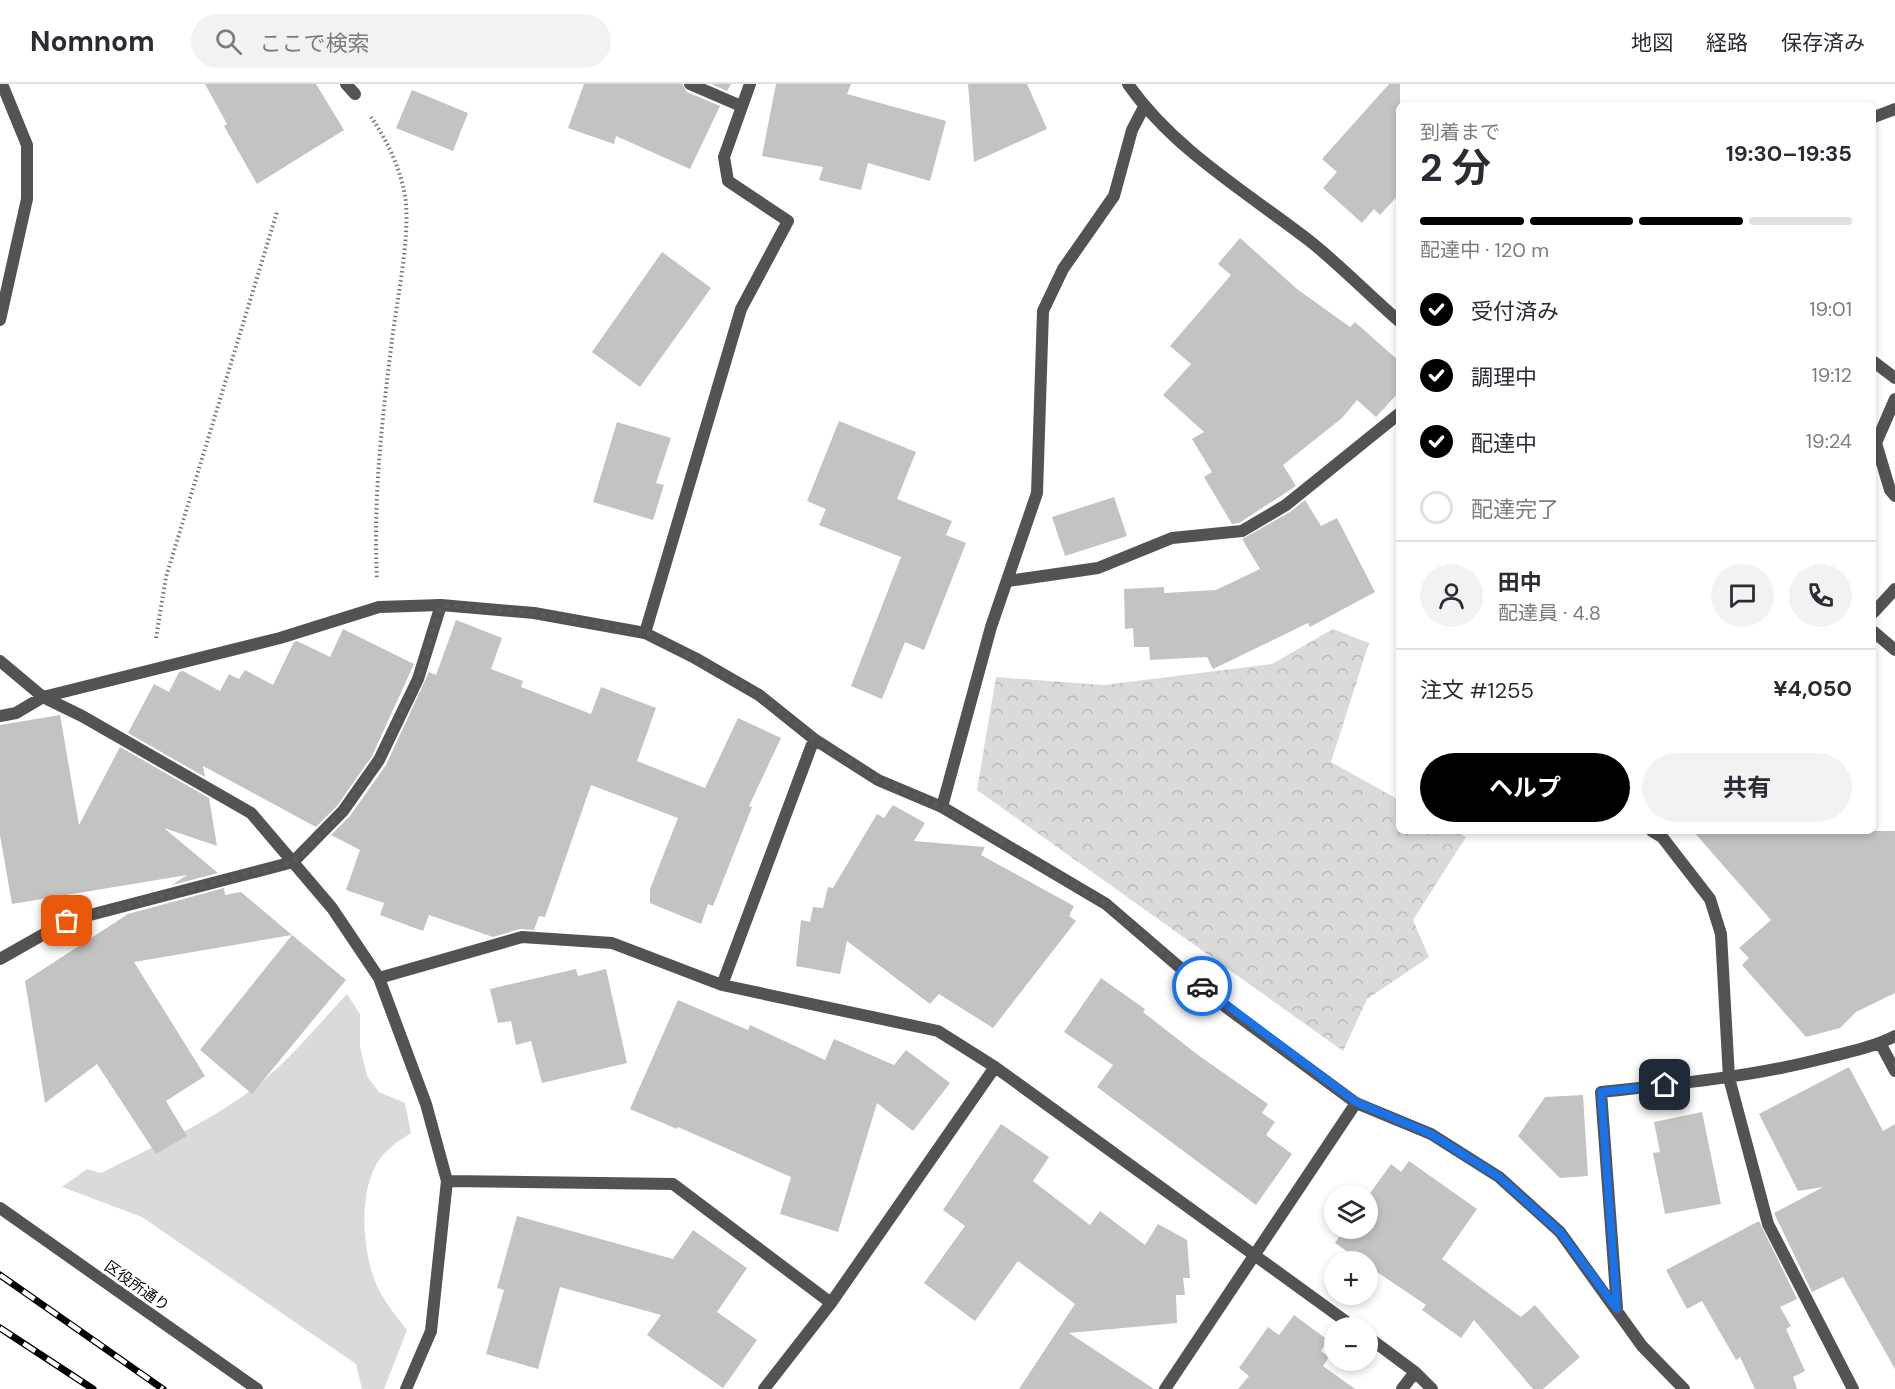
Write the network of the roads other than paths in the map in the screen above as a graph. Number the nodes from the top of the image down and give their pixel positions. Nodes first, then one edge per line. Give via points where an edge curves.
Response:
1 (2, 84) edge
2 (346, 84) edge
3 (690, 84) edge
4 (750, 84) edge
5 (1128, 84) edge
6 (355, 94) road end
7 (741, 106) junction
8 (1144, 107) junction
9 (1895, 109) edge
10 (1876, 116) edge
11 (1396, 318) edge
12 (0, 320) edge
13 (1876, 364) edge
14 (1895, 378) edge
15 (1895, 399) edge
16 (1396, 416) edge
17 (1895, 496) edge
18 (1008, 581) junction
19 (1895, 589) edge
20 (441, 605) junction
21 (1876, 610) edge
22 (645, 633) junction
23 (1876, 634) edge
24 (1895, 650) edge
25 (0, 661) edge
26 (43, 698) junction
27 (0, 716) edge
28 (814, 739) junction
29 (942, 807) junction
30 (1658, 834) edge
31 (293, 862) junction
32 (0, 959) edge
33 (379, 978) junction
34 (722, 985) junction
35 (1895, 1036) edge
36 (1880, 1043) junction
37 (995, 1066) junction
38 (1895, 1071) edge
39 (1729, 1078) junction
40 (1356, 1102) junction
41 (447, 1181) junction
42 (0, 1208) edge
43 (1256, 1253) junction
44 (831, 1303) junction
45 (1617, 1309) junction
46 (1340, 1317) edge
47 (1378, 1344) edge
48 (1415, 1372) junction
49 (257, 1389) edge
50 (406, 1389) edge
51 (764, 1389) edge
52 (1165, 1389) edge
53 (1402, 1389) edge
54 (1432, 1389) edge
55 (1684, 1389) edge
56 (1853, 1389) edge

1 - 12 street via 27,145 27,199
2 - 6 street
3 - 7 street
4 - 7 street
5 - 8 street
7 - 22 street via 724,157 728,181 788,221 741,309
8 - 11 street via 1191,152 1313,244
8 - 18 street via 1132,130 1114,196 1063,269 1043,311 1037,493
9 - 10 street
13 - 14 street
15 - 17 street via 1876,443
16 - 18 street via 1286,505 1242,531 1172,538 1098,568
18 - 29 street via 991,627
19 - 21 street
20 - 22 street via 534,613
20 - 26 street via 379,607 280,638
20 - 31 street via 418,679 379,760 344,811
22 - 28 street via 759,695
23 - 24 street
25 - 26 street
26 - 27 street via 16,713
26 - 31 street via 82,716 251,813
28 - 29 street via 879,780
28 - 34 street
29 - 40 street via 1106,904 1227,1008
30 - 39 street via 1710,899 1721,934
31 - 32 street via 67,921
31 - 33 street via 332,908
33 - 34 street via 522,937 612,943
33 - 41 street via 426,1104
34 - 37 street via 938,1031
35 - 36 street
36 - 38 street
36 - 39 street
37 - 43 street
37 - 44 street
39 - 45 street via 1601,1092
39 - 56 street via 1768,1224
40 - 43 street
40 - 45 street via 1431,1134 1499,1177 1560,1232
41 - 44 street via 673,1184
41 - 50 street via 431,1331
42 - 49 street, 区役所通り
43 - 46 street
43 - 52 street
44 - 51 street
45 - 55 street via 1642,1346
47 - 48 street
48 - 53 street
48 - 54 street

